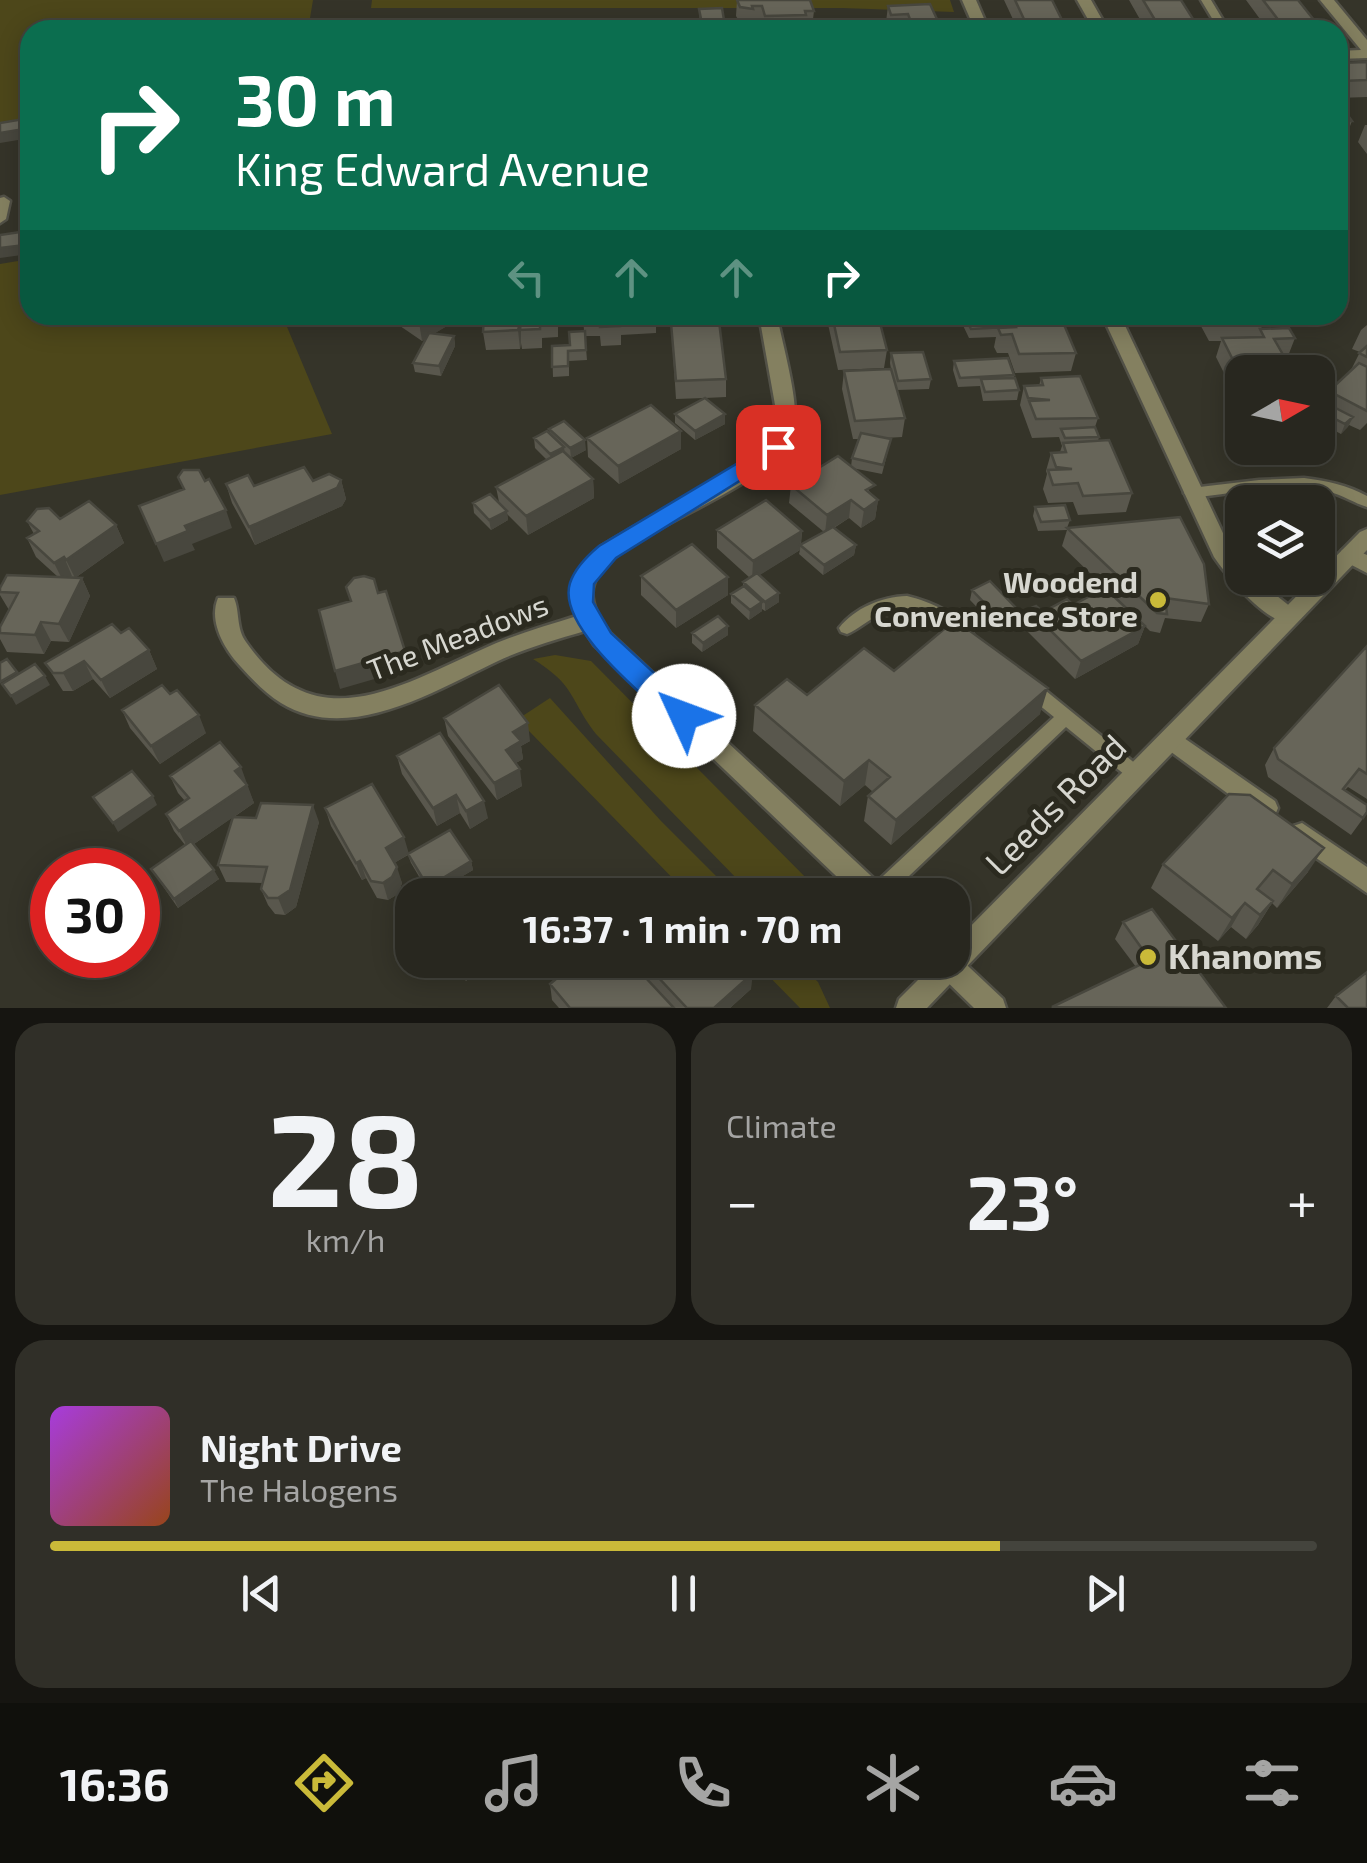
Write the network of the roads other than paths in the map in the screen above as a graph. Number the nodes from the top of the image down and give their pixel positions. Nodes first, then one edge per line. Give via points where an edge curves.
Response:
1 (1327, 0) edge
2 (1342, 20) edge
3 (1348, 27) edge
4 (1367, 52) edge
5 (4, 200) dead end
6 (0, 219) edge
7 (770, 325) edge
8 (1115, 325) edge
9 (1191, 493) junction
10 (1367, 502) edge
11 (1367, 537) edge
12 (1358, 560) edge
13 (226, 604) dead end
14 (1288, 617) junction
15 (588, 621) junction
16 (847, 628) dead end
17 (976, 644) edge
18 (1021, 680) edge
19 (1066, 717) junction
20 (1171, 739) junction
21 (1136, 774) junction
22 (857, 878) edge
23 (893, 878) edge
24 (1367, 882) edge
25 (970, 938) edge
26 (933, 978) edge
27 (962, 978) edge
28 (909, 1008) edge
29 (993, 1008) edge

1 - 2 street
3 - 4 street
5 - 6 lane
7 - 15 street via 786,416 778,447 599,559 582,584
8 - 9 street
9 - 10 lane via 1312,482
9 - 14 street via 1239,577
11 - 12 street, Leeds Road
12 - 14 street, Leeds Road
13 - 15 street, The Meadows via 234,646 282,694 310,706 345,709 381,702
14 - 20 street, Leeds Road
15 - 22 street
16 - 17 lane via 869,610 918,602
18 - 19 lane
19 - 21 lane
19 - 23 lane
20 - 21 street, Leeds Road
20 - 24 street
21 - 25 street, Leeds Road
26 - 28 street, Leeds Road
27 - 29 street

